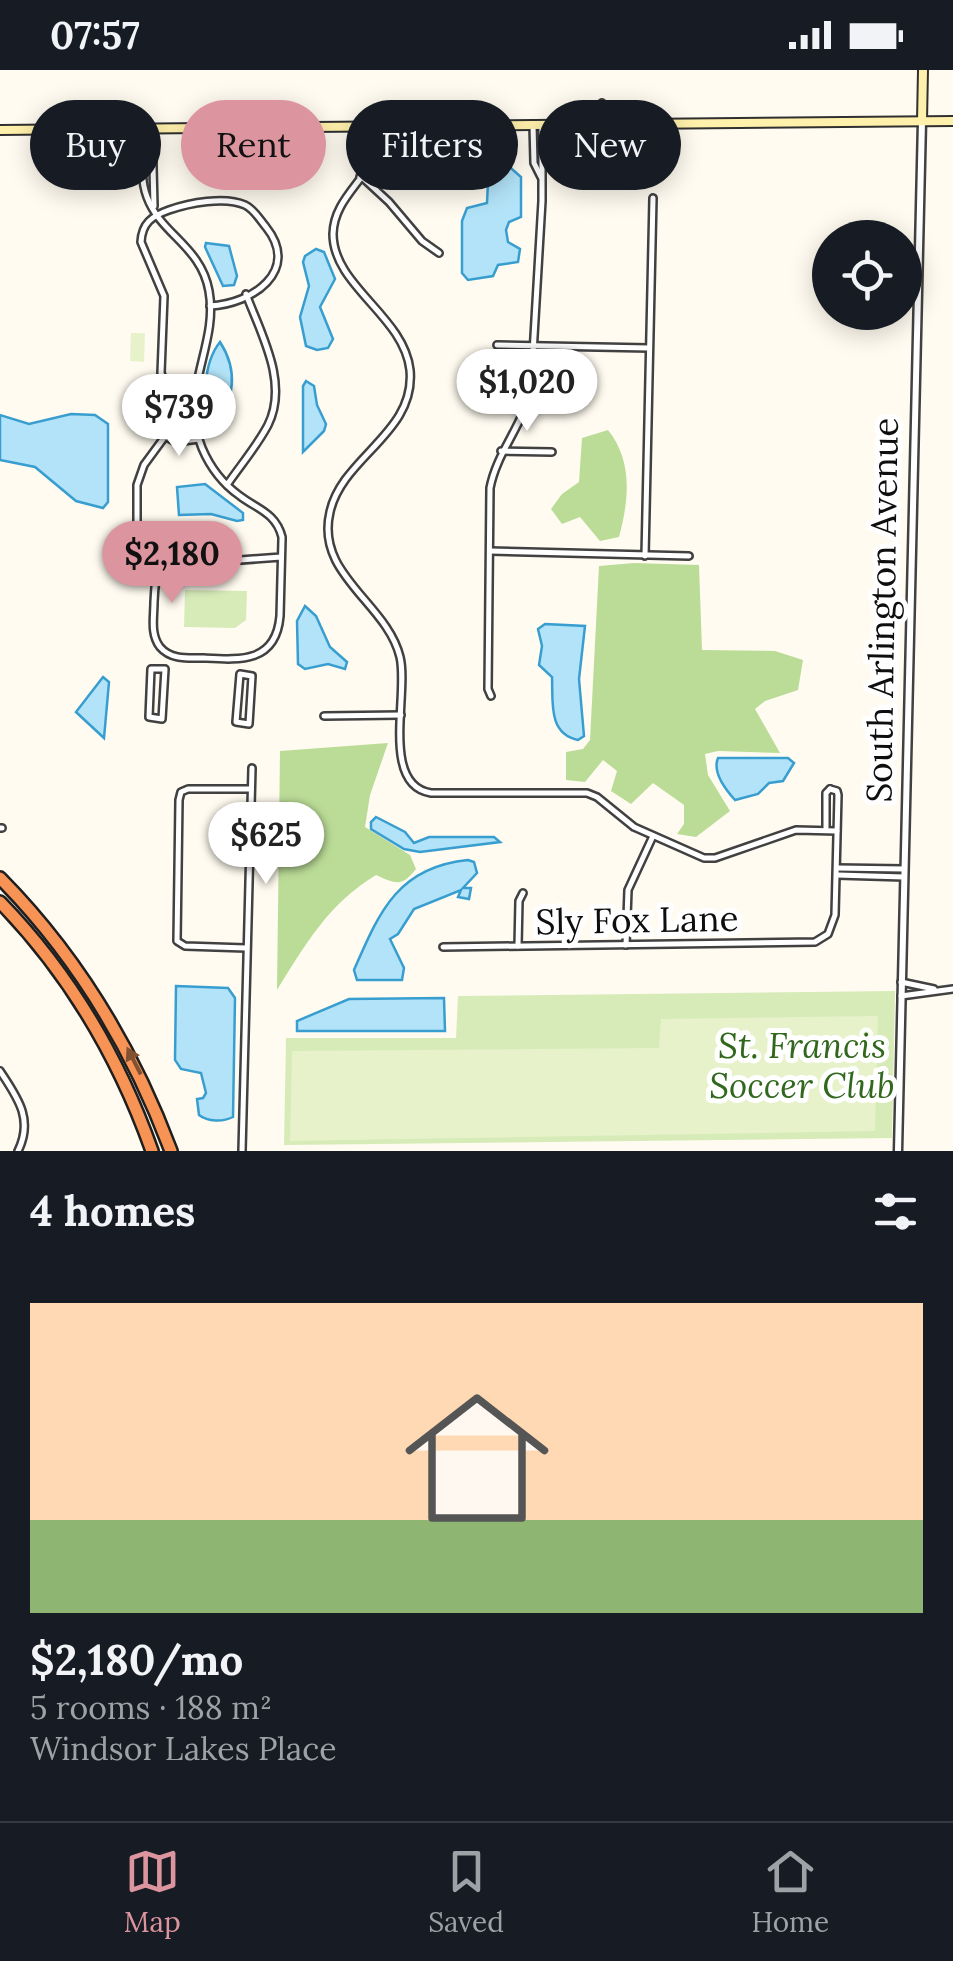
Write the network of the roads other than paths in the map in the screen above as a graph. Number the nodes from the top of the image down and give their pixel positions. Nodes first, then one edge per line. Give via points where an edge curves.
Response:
1 (923, 70) edge
2 (922, 121) junction
3 (953, 121) edge
4 (681, 123) edge
5 (518, 125) edge
6 (538, 125) joint
7 (346, 126) edge
8 (161, 128) edge
9 (0, 130) edge
10 (30, 130) edge
11 (538, 172) edge
12 (146, 190) edge
13 (353, 190) edge
14 (377, 190) edge
15 (541, 190) edge
16 (653, 198) dead end
17 (156, 214) junction
18 (439, 253) dead end
19 (246, 294) junction
20 (210, 306) junction
21 (497, 345) dead end
22 (532, 346) junction
23 (649, 348) junction
24 (194, 415) junction
25 (180, 416) junction
26 (166, 436) junction
27 (199, 439) junction
28 (501, 451) junction
29 (552, 452) dead end
30 (227, 485) junction
31 (490, 551) junction
32 (645, 556) junction
33 (689, 556) dead end
34 (281, 557) junction
35 (160, 568) junction
36 (172, 656) junction
37 (237, 660) junction
38 (165, 669) junction
39 (238, 674) junction
40 (491, 696) dead end
41 (402, 715) junction
42 (324, 716) dead end
43 (252, 768) dead end
44 (252, 789) junction
45 (826, 828) junction
46 (838, 831) junction
47 (652, 836) junction
48 (837, 872) junction
49 (904, 873) junction
50 (0, 878) edge
51 (523, 893) dead end
52 (0, 902) edge
53 (443, 946) dead end
54 (518, 946) junction
55 (626, 946) junction
56 (247, 948) junction
57 (901, 982) junction
58 (937, 990) junction
59 (953, 990) edge
60 (901, 996) junction
61 (0, 1070) edge
62 (18, 1151) edge
63 (152, 1151) edge
64 (171, 1151) edge
65 (242, 1151) edge
66 (898, 1151) edge

1 - 2 main road, South Arlington Avenue
2 - 3 main road
2 - 4 main road
2 - 49 street, South Arlington Avenue
5 - 6 main road
6 - 11 street
7 - 8 main road
9 - 10 main road
12 - 17 street
13 - 41 street via 336,216 336,249 400,339 410,380 399,417 336,494 328,533 338,566 397,647
14 - 18 street
15 - 22 street
16 - 23 street
17 - 19 street via 189,203 247,206 278,246 272,279
17 - 20 street via 199,262
17 - 25 street via 141,242 164,296 161,372
19 - 20 street
19 - 30 street via 274,368 274,394 268,425
20 - 24 street
21 - 22 street
22 - 23 street
22 - 28 street via 528,403
23 - 32 street
24 - 25 street
24 - 27 street
25 - 26 street
26 - 27 street via 176,442
26 - 35 street via 144,465 136,490 137,540
27 - 30 street
28 - 29 street
28 - 31 street via 490,488
30 - 34 street via 276,521
31 - 32 street
31 - 40 street
32 - 33 street
34 - 35 street via 172,561
34 - 37 street via 278,628 258,654
35 - 36 street via 153,628
36 - 37 street
36 - 38 street
37 - 39 street
38 - 38 street via 164,718 150,719 150,670
39 - 39 street via 236,722 250,724 252,676
41 - 42 street
41 - 47 street via 401,754 408,779 423,792 586,792
43 - 44 street
44 - 56 street
44 - 56 street via 188,788 179,800 177,940 185,946
45 - 46 street
45 - 46 street via 826,792 837,791
45 - 47 street via 796,830 715,858
46 - 48 street
47 - 55 street via 628,890
48 - 49 street
48 - 55 street, Sly Fox Lane via 836,915 828,934 815,942
49 - 57 street, South Arlington Avenue
64 -> 50 highway via 142,1077 85,978
51 - 54 street
52 - 63 highway via 87,1013
53 - 54 street, Sly Fox Lane
54 - 55 street, Sly Fox Lane
56 - 65 street
57 - 58 street
57 - 60 street, South Arlington Avenue
58 - 59 street
58 - 60 street
60 - 66 street, South Arlington Avenue
61 - 62 street via 26,1122

